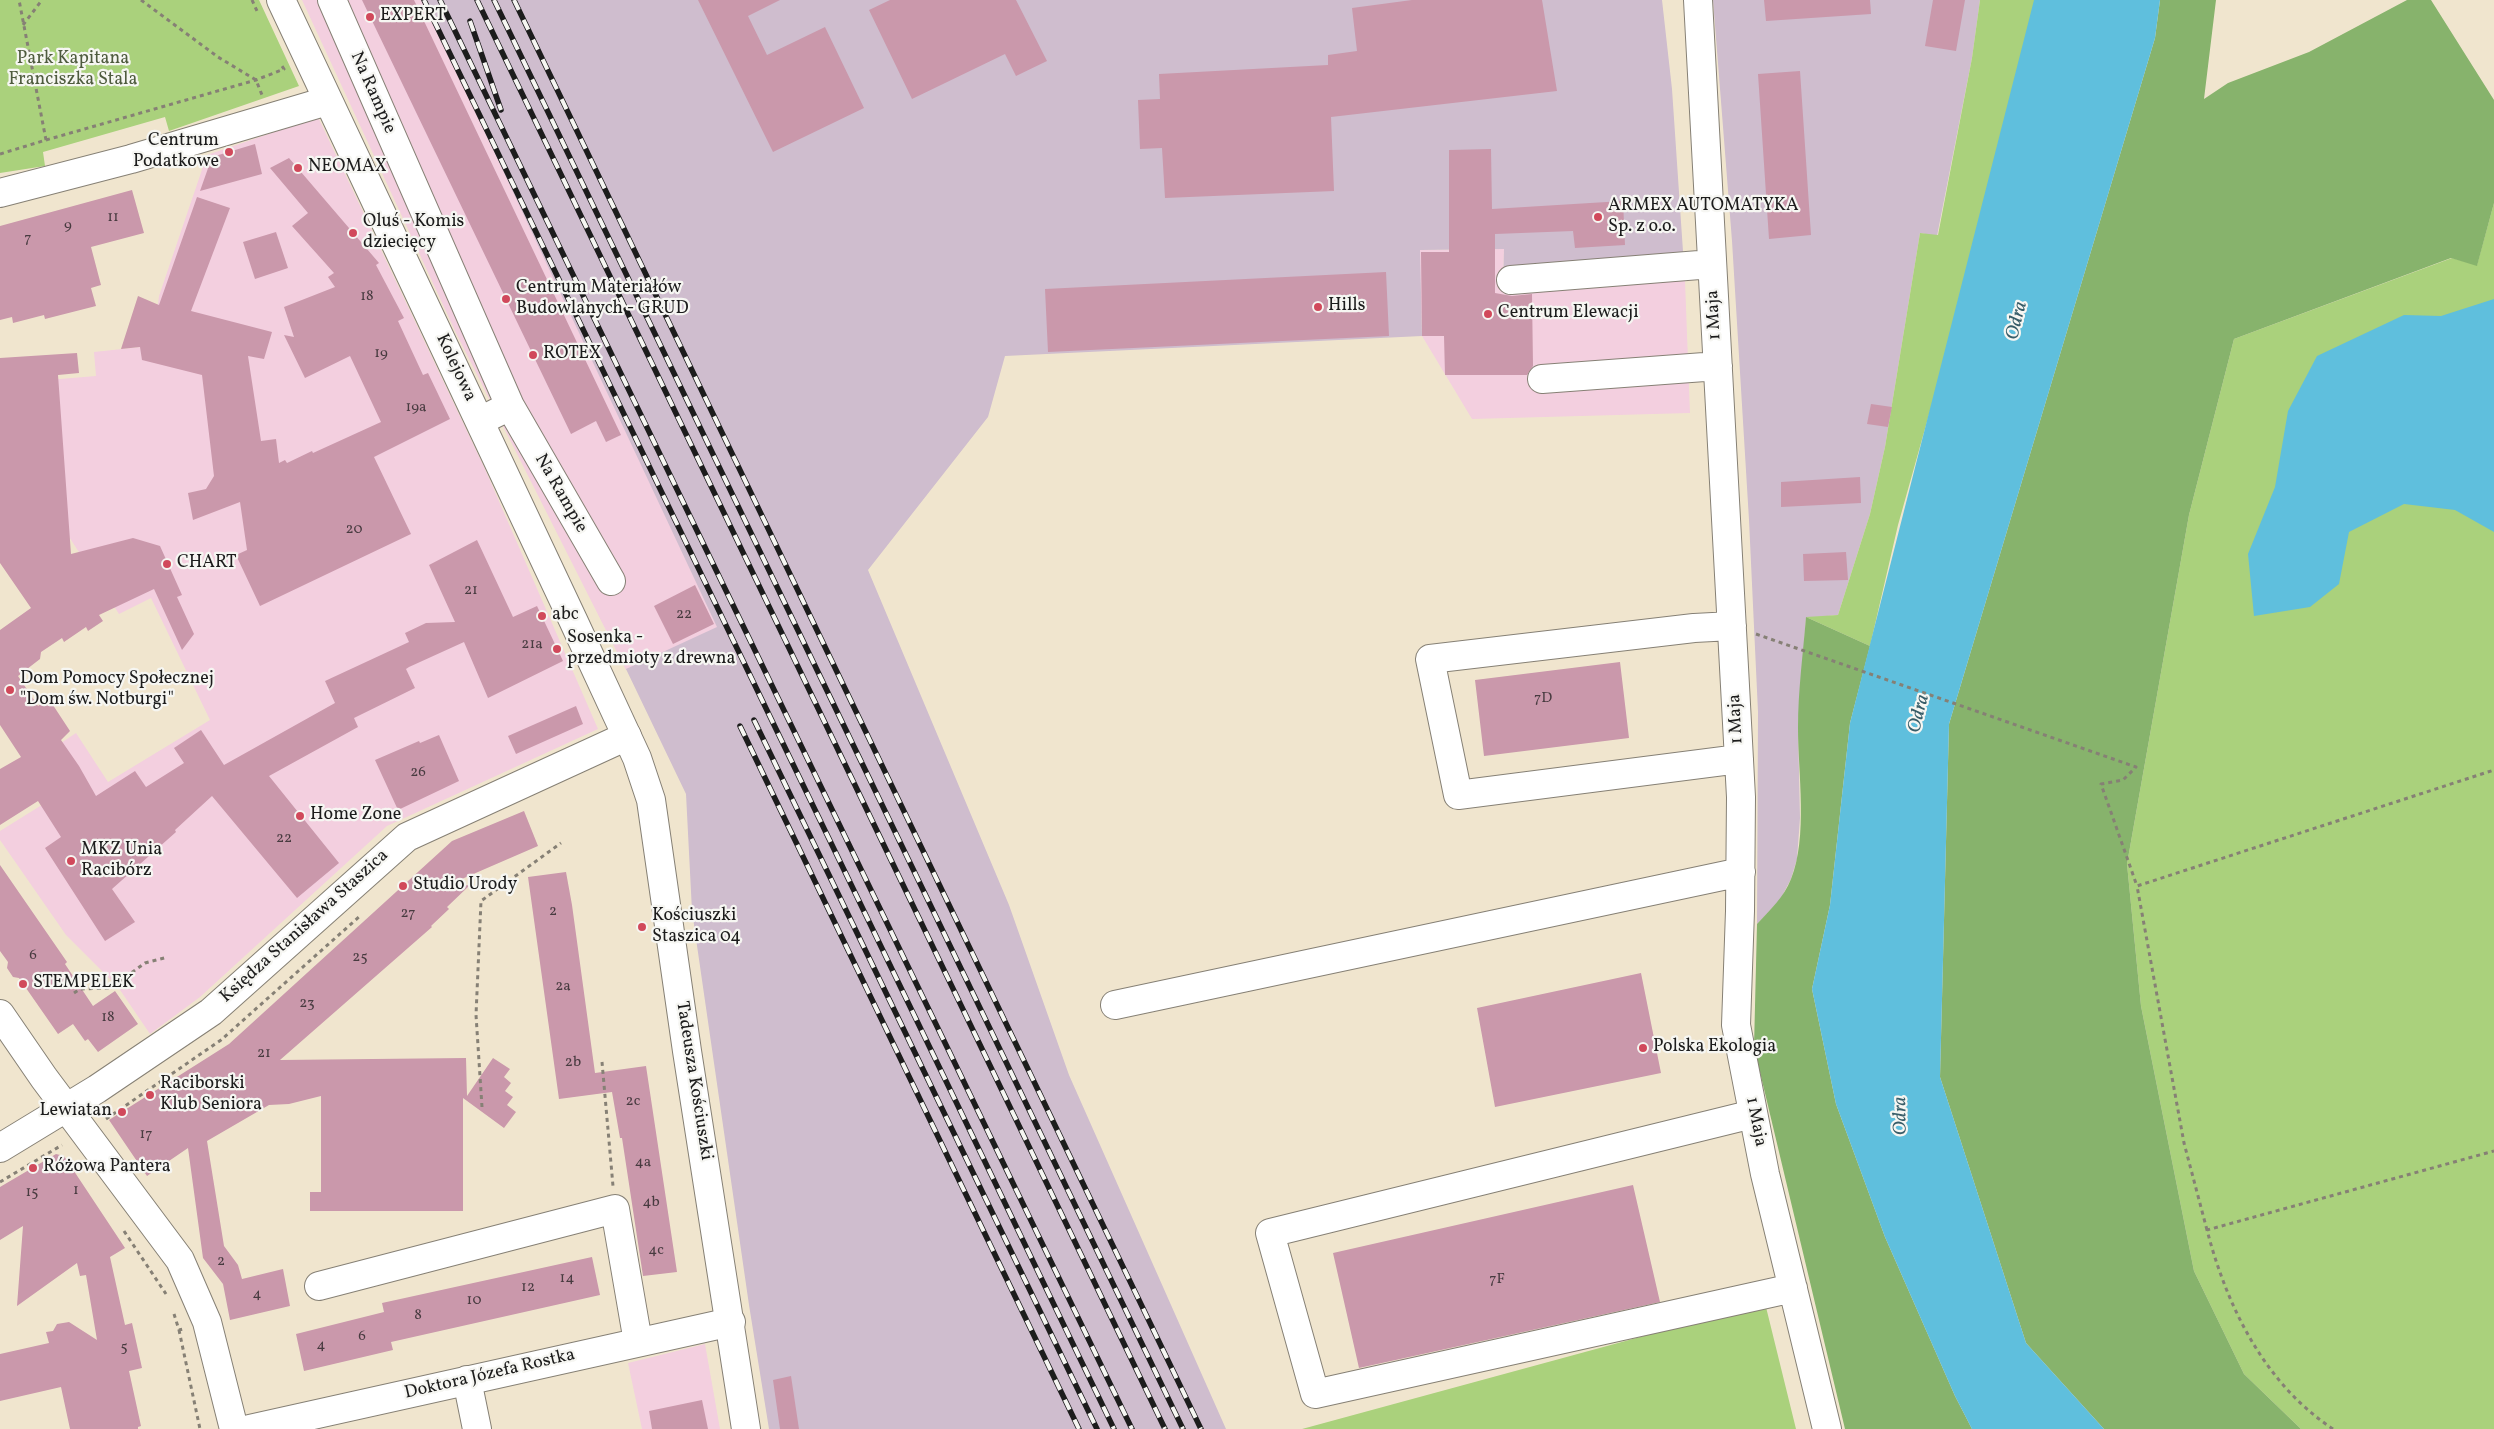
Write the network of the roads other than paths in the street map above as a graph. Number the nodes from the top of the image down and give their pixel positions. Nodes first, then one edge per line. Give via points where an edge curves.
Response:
1 (281, 0) edge
2 (332, 0) edge
3 (1698, 0) edge
4 (327, 101) junction
5 (0, 193) edge
6 (1712, 264) junction
7 (1511, 280) dead end
8 (1718, 366) junction
9 (1542, 379) dead end
10 (510, 406) junction
11 (480, 421) junction
12 (611, 582) dead end
13 (1732, 626) junction
14 (627, 736) junction
15 (1739, 759) junction
16 (1741, 872) junction
17 (1115, 1005) dead end
18 (0, 1014) edge
19 (67, 1108) junction
20 (1753, 1114) junction
21 (0, 1148) edge
22 (319, 1286) dead end
23 (1793, 1288) junction
24 (730, 1322) junction
25 (638, 1342) junction
26 (467, 1380) junction
27 (234, 1429) edge
28 (250, 1429) edge
29 (477, 1429) edge
30 (746, 1429) edge
31 (1827, 1429) edge

1 - 4 street, Kolejowa
2 - 10 street, Na Rampie
3 - 6 street, 1 Maja
4 - 5 street via 132,159
4 - 11 street, Kolejowa
6 - 7 street
6 - 8 street, 1 Maja
8 - 9 street
8 - 13 street, 1 Maja
10 - 11 street
10 - 12 street, Na Rampie
11 - 14 street, Kolejowa
13 - 15 street, 1 Maja
13 - 15 street via 1430,658 1458,795
14 - 19 street, Księdza Stanisława Staszica via 407,836 211,1012
14 - 24 street, Tadeusza Kościuszki via 651,800
15 - 16 street, 1 Maja
16 - 17 street
16 - 20 street, 1 Maja via 1736,1025
18 - 19 street
19 - 21 street, Księdza Stanisława Staszica
19 - 27 street via 180,1260 207,1322
20 - 23 street, 1 Maja
20 - 23 street via 1270,1234 1315,1394
22 - 25 street via 615,1209
23 - 31 street, 1 Maja
24 - 25 street, Doktora Józefa Rostka
24 - 30 street, Tadeusza Kościuszki
25 - 26 street, Doktora Józefa Rostka
26 - 28 street, Doktora Józefa Rostka
26 - 29 street

